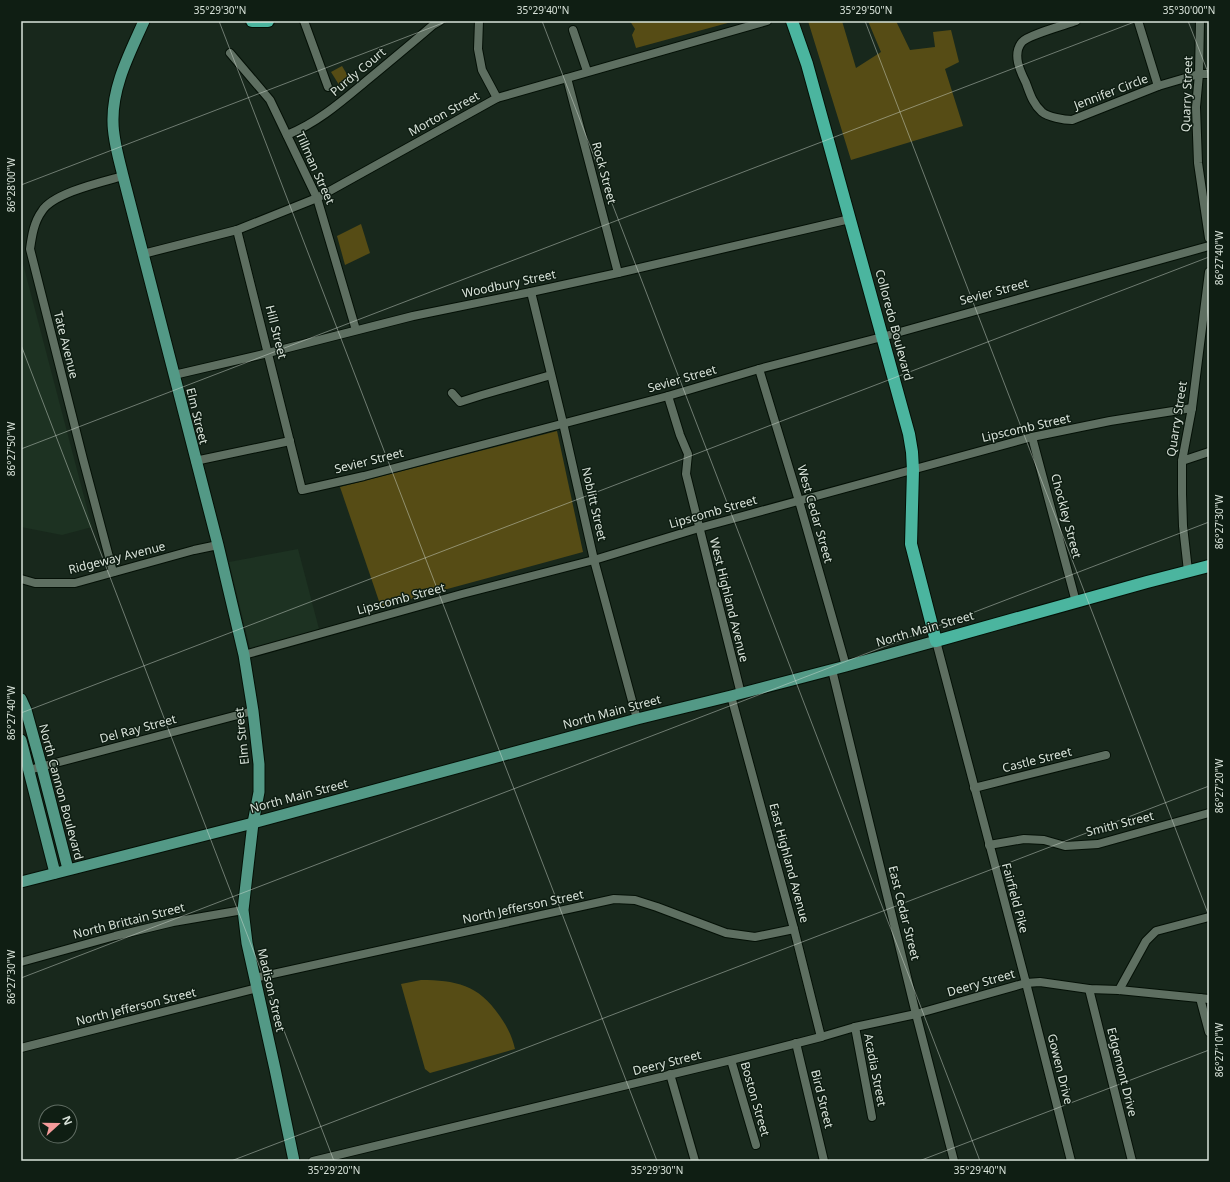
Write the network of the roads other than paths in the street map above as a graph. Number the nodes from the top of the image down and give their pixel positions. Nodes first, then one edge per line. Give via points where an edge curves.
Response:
1 (144, 21) edge
2 (252, 21) edge
3 (268, 21) edge
4 (304, 21) edge
5 (440, 21) edge
6 (479, 21) edge
7 (767, 21) edge
8 (792, 21) edge
9 (1076, 21) edge
10 (1138, 21) edge
11 (1200, 21) edge
12 (573, 30) dead end
13 (230, 53) dead end
14 (587, 71) junction
15 (1199, 74) junction
16 (1209, 74) edge
17 (567, 78) junction
18 (1158, 86) junction
19 (328, 87) dead end
20 (497, 98) junction
21 (288, 135) junction
22 (123, 176) junction
23 (317, 198) junction
24 (850, 219) junction
25 (238, 230) junction
26 (1209, 238) edge
27 (1209, 246) edge
28 (143, 254) junction
29 (1209, 272) edge
30 (618, 273) junction
31 (531, 292) junction
32 (356, 330) junction
33 (882, 337) junction
34 (268, 353) junction
35 (758, 369) junction
36 (174, 375) junction
37 (551, 375) junction
38 (452, 393) dead end
39 (668, 396) junction
40 (1192, 408) junction
41 (563, 423) junction
42 (1032, 437) junction
43 (290, 441) junction
44 (1209, 452) edge
45 (195, 461) junction
46 (1182, 461) junction
47 (913, 470) junction
48 (799, 501) junction
49 (699, 528) junction
50 (218, 545) junction
51 (594, 560) junction
52 (1209, 566) edge
53 (1188, 571) junction
54 (113, 572) junction
55 (21, 579) edge
56 (1076, 602) junction
57 (936, 641) junction
58 (244, 655) junction
59 (846, 666) junction
60 (832, 670) junction
61 (736, 695) junction
62 (21, 699) edge
63 (254, 711) junction
64 (637, 719) junction
65 (21, 740) edge
66 (1106, 755) dead end
67 (42, 768) junction
68 (29, 770) junction
69 (974, 788) junction
70 (1209, 813) edge
71 (253, 823) junction
72 (989, 845) junction
73 (68, 869) junction
74 (55, 873) junction
75 (21, 882) edge
76 (243, 910) junction
77 (1209, 917) edge
78 (794, 929) junction
79 (21, 962) edge
80 (256, 983) junction
81 (1026, 983) junction
82 (1089, 989) junction
83 (1119, 990) junction
84 (1200, 998) junction
85 (1209, 999) edge
86 (916, 1014) junction
87 (855, 1027) junction
88 (1209, 1032) edge
89 (821, 1037) junction
90 (796, 1043) junction
91 (21, 1048) edge
92 (731, 1060) junction
93 (670, 1074) junction
94 (872, 1117) dead end
95 (756, 1145) dead end
96 (294, 1161) edge
97 (313, 1161) edge
98 (695, 1161) edge
99 (824, 1161) edge
100 (954, 1161) edge
101 (1071, 1161) edge
102 (1132, 1161) edge

1 - 22 main road, Elm Street via 120,76 115,98 113,122
2 - 3 highway
4 - 19 street
5 - 21 street, Purdy Court via 328,112 303,129
6 - 20 street via 478,49 482,70
7 - 14 street, Morton Street
8 - 24 highway, Colloredo Boulevard via 807,64
9 - 18 street, Jennifer Circle via 1026,39 1018,48 1018,65 1034,104 1044,113 1072,120
10 - 18 street, Jennifer Circle
11 - 15 street, Quarry Street
12 - 14 street
13 - 21 street, Tillman Street via 270,100
14 - 17 street, Morton Street
15 - 16 street, Jennifer Circle
15 - 18 street, Jennifer Circle
15 - 26 street, Quarry Street via 1196,107 1198,163
17 - 20 street, Morton Street
17 - 30 street, Rock Street
20 - 23 street, Morton Street
21 - 23 street, Tillman Street
22 - 28 main road, Elm Street
22 - 54 street, Tate Avenue via 56,198 42,210 32,232 30,249
23 - 25 street, Morton Street
23 - 32 street, Tillman Street
24 - 30 street, Woodbury Street
24 - 33 highway, Colloredo Boulevard
25 - 28 street, Morton Street
25 - 34 street, Hill Street
27 - 33 street, Sevier Street
28 - 36 main road, Elm Street
29 - 40 street, Quarry Street
30 - 31 street, Woodbury Street
31 - 32 street, Woodbury Street
31 - 37 street, Noblitt Street
32 - 34 street, Woodbury Street
33 - 35 street, Sevier Street
33 - 47 highway, Colloredo Boulevard via 909,434
34 - 36 street, Woodbury Street
34 - 43 street, Hill Street
35 - 39 street, Sevier Street
35 - 48 street, West Cedar Street
36 - 45 main road, Elm Street
37 - 38 street via 460,402
37 - 41 street, Noblitt Street
39 - 41 street, Sevier Street
39 - 49 street, West Highland Avenue via 688,454 686,474
40 - 42 street, Lipscomb Street
40 - 46 street, Quarry Street
41 - 43 street, Sevier Street via 302,490
41 - 51 street, Noblitt Street
42 - 47 street, Lipscomb Street
42 - 56 street, Chockley Street
43 - 45 street
44 - 46 street
45 - 50 main road, Elm Street
46 - 53 street, Quarry Street via 1183,526
47 - 48 street, Lipscomb Street
47 - 57 highway, Colloredo Boulevard via 911,544
48 - 49 street, Lipscomb Street
48 - 59 street, West Cedar Street
49 - 51 street, Lipscomb Street
49 - 61 street, West Highland Avenue
50 - 54 street, Ridgeway Avenue
50 - 58 main road, Elm Street
51 - 58 street, Lipscomb Street
51 - 64 street, Noblitt Street
52 - 53 highway, North Main Street
53 - 56 highway, North Main Street
54 - 55 street, Ridgeway Avenue via 75,583 35,583
56 - 57 highway, North Main Street
57 - 59 main road, North Main Street
57 - 69 street, Fairfield Pike
58 - 63 main road, Elm Street
59 - 60 main road, North Main Street
60 - 61 main road, North Main Street
60 - 86 street, East Cedar Street
61 - 64 main road, North Main Street
61 - 78 street, East Highland Avenue
62 - 67 main road, North Cannon Boulevard
63 - 67 street, Del Ray Street
63 - 71 main road, Elm Street via 259,792
64 - 71 main road, North Main Street
65 - 68 main road, North Cannon Boulevard
66 - 69 street, Castle Street
67 - 68 street, Del Ray Street
67 - 73 main road, North Cannon Boulevard
68 - 74 main road, North Cannon Boulevard
69 - 72 street, Fairfield Pike
70 - 72 street, Smith Street via 1098,844 1065,846 1044,840 1024,839
71 - 73 main road, North Main Street
71 - 76 main road, Madison Street
72 - 81 street, Fairfield Pike
73 - 74 main road, North Main Street
74 - 75 main road, North Main Street
76 - 79 street, North Brittain Street via 173,922
76 - 80 main road, Madison Street
77 - 83 street via 1156,931 1146,941
78 - 80 street, North Jefferson Street via 755,937 726,933 635,900 614,899
78 - 89 street, East Highland Avenue
80 - 91 street, North Jefferson Street
80 - 96 main road, Madison Street
81 - 82 street via 1040,982
81 - 86 street, Deery Street
81 - 101 street, Gowen Drive
82 - 83 street
82 - 102 street, Edgemont Drive
83 - 84 street
84 - 85 street
84 - 88 street
86 - 87 street, Deery Street
86 - 100 street, East Cedar Street
87 - 89 street, Deery Street
87 - 94 street, Acadia Street
89 - 90 street, Deery Street
90 - 92 street, Deery Street
90 - 99 street, Bird Street
92 - 93 street, Deery Street
92 - 95 street, Boston Street
93 - 97 street, Deery Street
93 - 98 street

